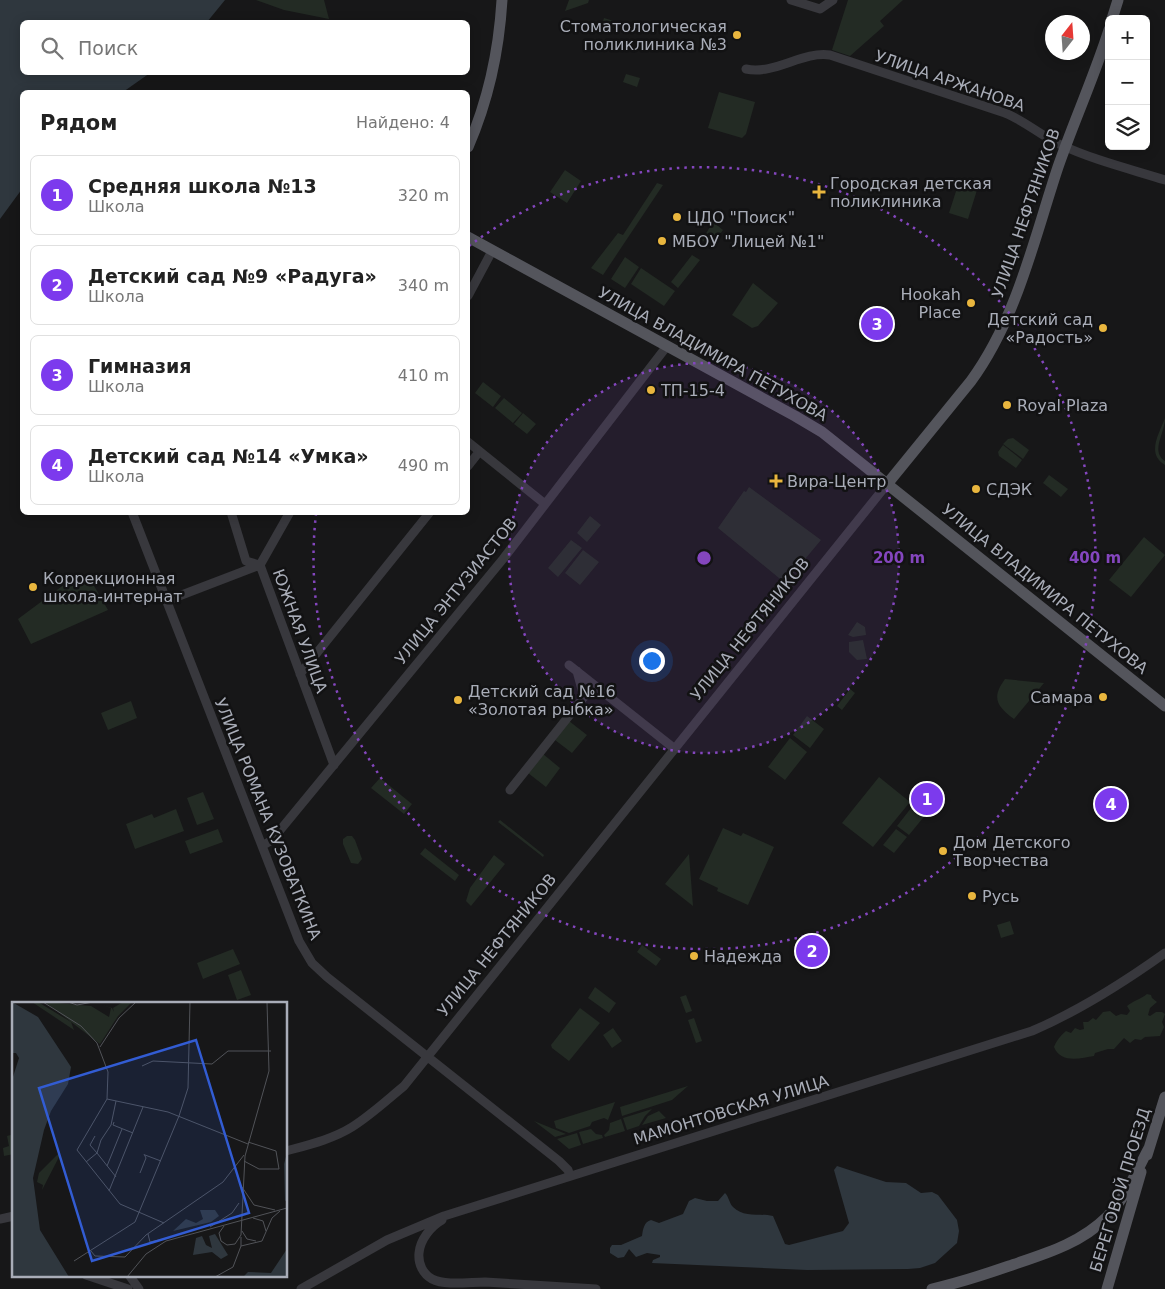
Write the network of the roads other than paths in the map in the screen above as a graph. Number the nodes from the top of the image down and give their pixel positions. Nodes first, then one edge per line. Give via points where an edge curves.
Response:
1 (502, 0) edge
2 (791, 0) edge
3 (833, 0) edge
4 (1118, 0) edge
5 (1113, 15) edge
6 (1105, 41) edge
7 (746, 69) dead end
8 (470, 142) edge
9 (1065, 147) junction
10 (1165, 180) edge
11 (470, 238) edge
12 (492, 251) junction
13 (470, 292) edge
14 (667, 346) junction
15 (470, 444) edge
16 (479, 452) junction
17 (470, 463) edge
18 (888, 484) junction
19 (545, 504) junction
20 (133, 515) edge
21 (232, 515) edge
22 (288, 515) edge
23 (428, 515) edge
24 (260, 565) junction
25 (166, 601) junction
26 (300, 674) junction
27 (1165, 706) edge
28 (675, 749) junction
29 (334, 765) junction
30 (510, 790) dead end
31 (262, 846) junction
32 (1165, 953) edge
33 (1165, 961) edge
34 (1144, 968) junction
35 (428, 1058) junction
36 (1164, 1099) edge
37 (1148, 1148) junction
38 (288, 1150) edge
39 (570, 1176) junction
40 (450, 1214) junction
41 (89, 1276) edge
42 (110, 1276) edge
43 (130, 1276) edge
44 (124, 1288) edge
45 (139, 1289) edge
46 (302, 1289) edge
47 (596, 1289) edge
48 (932, 1289) edge
49 (1107, 1289) edge

1 - 8 main road via 489,83
2 - 3 street via 820,9
4 - 5 main road
6 - 9 main road, УЛИЦА НЕФТЯНИКОВ
7 - 9 street, УЛИЦА АРЖАНОВА via 764,70 817,55 830,55 1006,113
9 - 10 street, УЛИЦА АРЖАНОВА
9 - 18 main road, УЛИЦА НЕФТЯНИКОВ via 1011,308 994,344 967,387
11 - 12 main road, УЛИЦА ВЛАДИМИРА ПЕТУХОВА
12 - 13 street
12 - 14 main road, УЛИЦА ВЛАДИМИРА ПЕТУХОВА
14 - 18 main road, УЛИЦА ВЛАДИМИРА ПЕТУХОВА via 812,425
14 - 19 street, УЛИЦА ЭНТУЗИАСТОВ
15 - 16 street
16 - 17 street
16 - 19 street
18 - 27 main road, УЛИЦА ВЛАДИМИРА ПЕТУХОВА
18 - 28 street, УЛИЦА НЕФТЯНИКОВ
19 - 29 street, УЛИЦА ЭНТУЗИАСТОВ
20 - 25 street, УЛИЦА РОМАНА КУЗОВАТКИНА
21 - 24 street via 246,561
22 - 24 street, ЮЖНАЯ УЛИЦА
23 - 26 street
24 - 25 street
24 - 26 street, ЮЖНАЯ УЛИЦА
25 - 31 street, УЛИЦА РОМАНА КУЗОВАТКИНА
26 - 29 street, ЮЖНАЯ УЛИЦА
28 - 30 street via 573,668 584,698
28 - 35 street, УЛИЦА НЕФТЯНИКОВ
29 - 31 street, УЛИЦА ЭНТУЗИАСТОВ via 272,840
31 - 35 street, УЛИЦА РОМАНА КУЗОВАТКИНА via 299,941 312,963
32 - 34 street, МАМОНТОВСКАЯ УЛИЦА
33 - 34 street
34 - 39 street, МАМОНТОВСКАЯ УЛИЦА via 1071,1013 1020,1036
35 - 38 street, УЛИЦА НЕФТЯНИКОВ via 404,1086 351,1128
35 - 39 street, УЛИЦА РОМАНА КУЗОВАТКИНА via 560,1161
36 - 37 main road, БЕРЕГОВОЙ ПРОЕЗД
37 - 48 main road via 1123,1197 1093,1230 1050,1252
37 - 49 main road, БЕРЕГОВОЙ ПРОЕЗД
39 - 40 street, МАМОНТОВСКАЯ УЛИЦА
40 - 46 street, МАМОНТОВСКАЯ УЛИЦА via 387,1240
40 - 47 street via 433,1227 420,1249 420,1264 430,1278 444,1282
41 - 44 street
42 - 44 street
43 - 45 street

